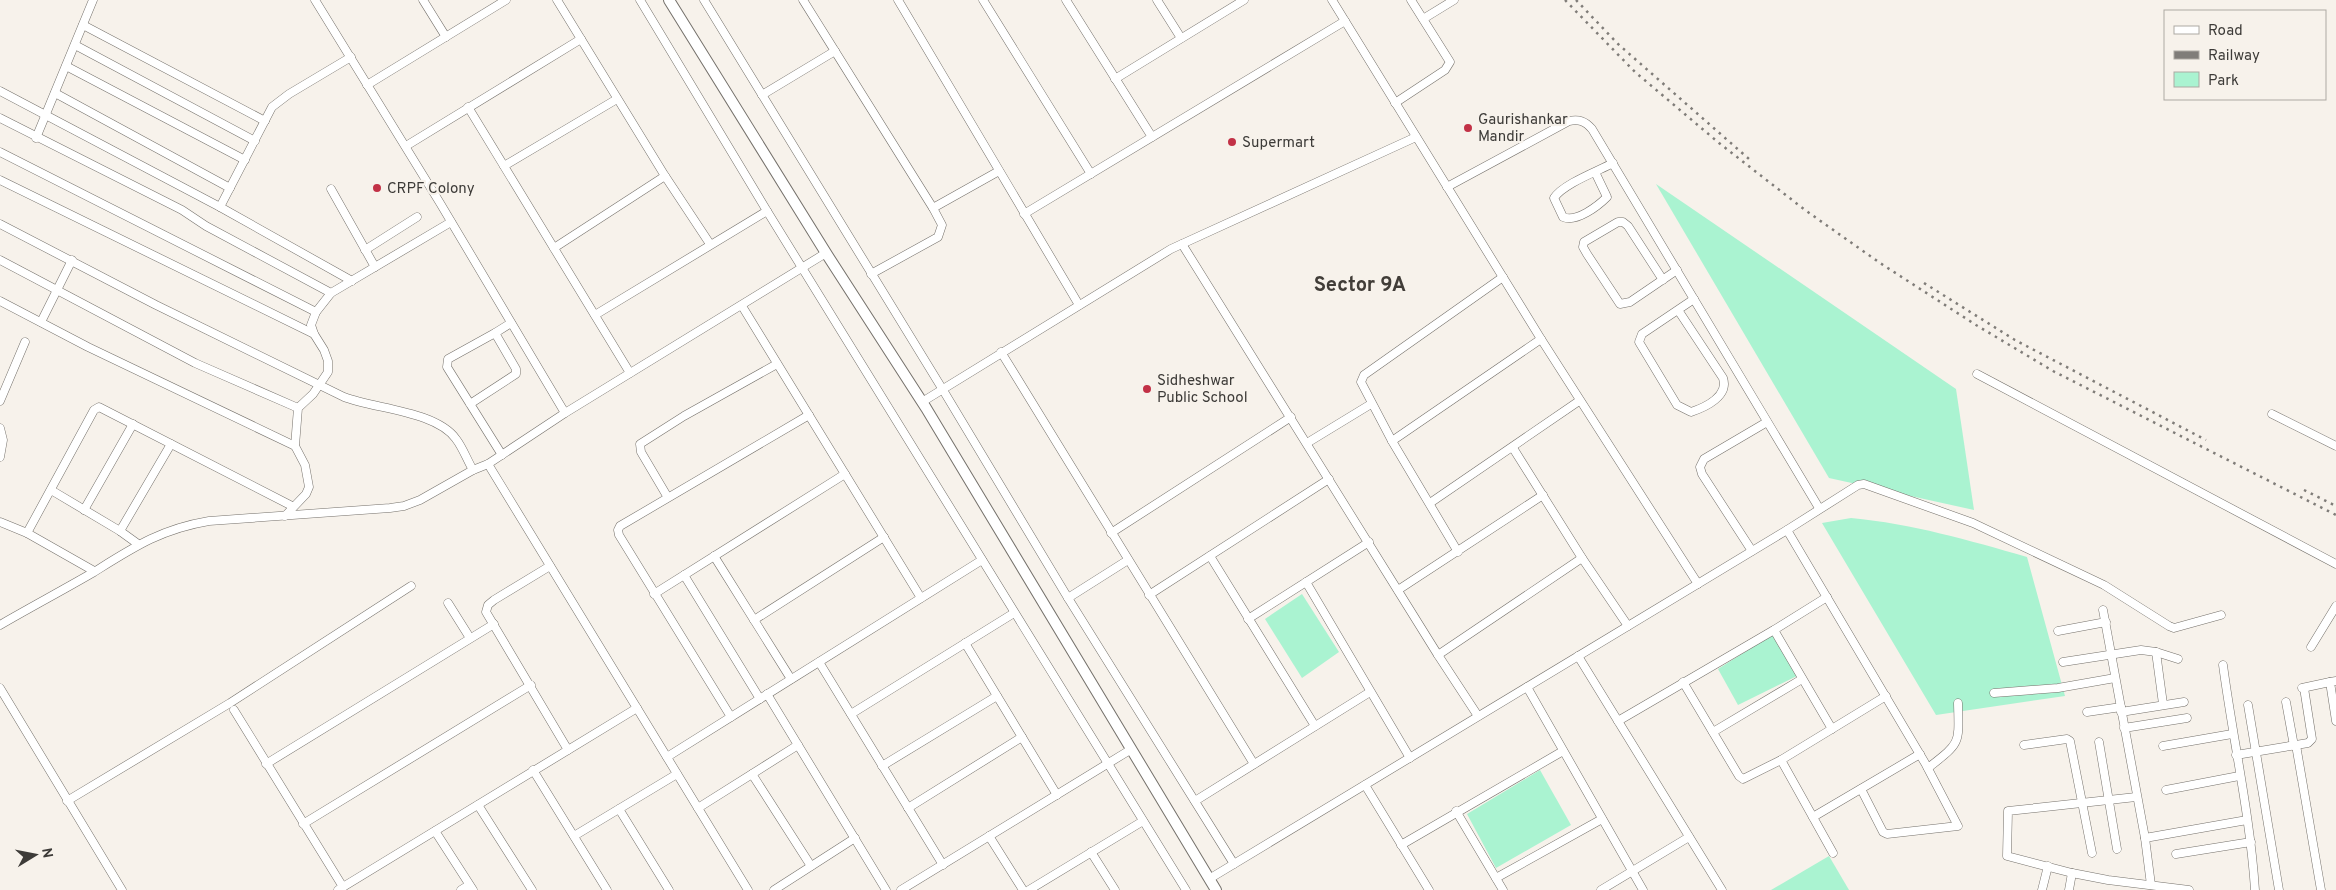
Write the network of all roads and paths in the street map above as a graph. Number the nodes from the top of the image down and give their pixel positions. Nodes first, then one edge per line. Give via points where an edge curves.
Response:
1 (93, 0) edge
2 (315, 0) edge
3 (423, 0) edge
4 (506, 0) edge
5 (557, 0) edge
6 (640, 0) edge
7 (669, 0) edge
8 (704, 0) edge
9 (803, 0) edge
10 (898, 0) edge
11 (983, 0) edge
12 (1066, 0) edge
13 (1157, 0) edge
14 (1244, 0) edge
15 (1332, 0) edge
16 (1411, 0) edge
17 (1454, 0) edge
18 (1423, 19) junction
19 (1345, 21) junction
20 (83, 25) junction
21 (446, 37) junction
22 (1181, 38) junction
23 (581, 39) junction
24 (74, 45) junction
25 (835, 51) junction
26 (351, 57) junction
27 (66, 66) junction
28 (1115, 79) junction
29 (367, 85) junction
30 (0, 91) edge
31 (54, 93) junction
32 (762, 95) junction
33 (617, 99) junction
34 (1395, 103) junction
35 (468, 107) junction
36 (46, 116) junction
37 (0, 118) edge
38 (265, 121) junction
39 (1152, 137) junction
40 (1416, 137) junction
41 (36, 138) junction
42 (255, 140) junction
43 (406, 146) junction
44 (0, 152) edge
45 (245, 160) junction
46 (1613, 163) junction
47 (504, 166) junction
48 (999, 170) junction
49 (1595, 172) junction
50 (1091, 174) junction
51 (665, 176) junction
52 (0, 180) edge
53 (1447, 187) junction
54 (230, 188) junction
55 (331, 189) dead end
56 (220, 207) junction
57 (933, 208) junction
58 (767, 211) junction
59 (1024, 214) junction
60 (417, 217) dead end
61 (451, 222) junction
62 (0, 224) edge
63 (710, 244) junction
64 (1182, 244) junction
65 (554, 248) junction
66 (365, 250) junction
67 (826, 254) junction
68 (0, 260) edge
69 (72, 260) junction
70 (375, 267) junction
71 (803, 268) junction
72 (1677, 270) junction
73 (871, 274) junction
74 (1503, 277) junction
75 (1662, 280) junction
76 (352, 281) junction
77 (56, 291) junction
78 (331, 293) junction
79 (1694, 299) junction
80 (0, 300) edge
81 (1079, 305) junction
82 (742, 306) junction
83 (1678, 310) junction
84 (316, 312) junction
85 (595, 314) junction
86 (40, 322) junction
87 (511, 323) junction
88 (495, 333) junction
89 (314, 334) junction
90 (1541, 340) junction
91 (25, 342) dead end
92 (1001, 352) junction
93 (777, 364) junction
94 (630, 373) junction
95 (1977, 374) dead end
96 (321, 385) junction
97 (943, 390) junction
98 (0, 401) edge
99 (1579, 401) junction
100 (922, 402) junction
101 (470, 404) junction
102 (1371, 404) junction
103 (298, 408) junction
104 (565, 413) junction
105 (2272, 414) dead end
106 (809, 415) junction
107 (1291, 417) junction
108 (1767, 422) junction
109 (133, 424) junction
110 (0, 428) edge
111 (1392, 441) junction
112 (1307, 443) junction
113 (171, 444) junction
114 (294, 446) junction
115 (2336, 446) edge
116 (1513, 448) junction
117 (502, 454) junction
118 (0, 457) edge
119 (488, 464) junction
120 (473, 470) junction
121 (845, 474) junction
122 (1329, 479) junction
123 (51, 490) junction
124 (1543, 495) junction
125 (668, 496) junction
126 (1430, 503) junction
127 (292, 506) junction
128 (1819, 508) junction
129 (84, 510) junction
130 (285, 516) junction
131 (0, 522) edge
132 (1787, 530) junction
133 (120, 531) junction
134 (27, 533) junction
135 (1111, 533) junction
136 (884, 537) junction
137 (1369, 542) junction
138 (138, 544) junction
139 (1752, 551) junction
140 (1458, 552) junction
141 (714, 556) junction
142 (1210, 556) junction
143 (1582, 558) junction
144 (982, 560) junction
145 (1128, 560) junction
146 (2336, 564) edge
147 (550, 566) junction
148 (94, 571) junction
149 (684, 575) junction
150 (1306, 582) junction
151 (1698, 584) junction
152 (410, 586) dead end
153 (1398, 590) junction
154 (654, 594) junction
155 (1150, 595) junction
156 (1827, 597) junction
157 (922, 598) junction
158 (1068, 598) junction
159 (448, 603) dead end
160 (2336, 606) edge
161 (2103, 610) dead end
162 (1014, 613) junction
163 (2221, 615) dead end
164 (1248, 618) junction
165 (754, 620) junction
166 (2106, 622) junction
167 (494, 624) junction
168 (0, 625) edge
169 (1628, 626) junction
170 (1774, 630) junction
171 (2058, 631) dead end
172 (470, 638) junction
173 (965, 643) junction
174 (2310, 647) dead end
175 (2156, 652) junction
176 (2111, 654) junction
177 (1438, 655) junction
178 (1578, 656) junction
179 (2178, 659) dead end
180 (819, 662) junction
181 (2063, 662) dead end
182 (2223, 665) dead end
183 (2115, 678) junction
184 (791, 679) junction
185 (1802, 679) junction
186 (1683, 682) junction
187 (2333, 682) edge
188 (531, 685) junction
189 (1527, 687) junction
190 (0, 688) edge
191 (1370, 692) junction
192 (1994, 693) dead end
193 (768, 694) junction
194 (997, 696) junction
195 (1886, 696) junction
196 (760, 699) junction
197 (2184, 702) dead end
198 (2286, 702) dead end
199 (1958, 703) dead end
200 (2163, 704) junction
201 (2248, 705) dead end
202 (636, 708) junction
203 (2121, 709) junction
204 (234, 710) dead end
205 (2087, 712) dead end
206 (851, 714) junction
207 (1478, 716) junction
208 (731, 717) junction
209 (2187, 718) dead end
210 (1618, 721) junction
211 (2336, 721) edge
212 (1314, 726) junction
213 (2124, 728) junction
214 (1832, 729) junction
215 (1713, 732) junction
216 (2232, 734) junction
217 (1022, 737) junction
218 (2099, 742) dead end
219 (798, 745) junction
220 (2024, 745) dead end
221 (2163, 746) dead end
222 (2295, 746) junction
223 (568, 750) junction
224 (1130, 750) junction
225 (1563, 751) junction
226 (2257, 751) junction
227 (1920, 754) junction
228 (2236, 754) junction
229 (666, 757) junction
230 (1410, 758) junction
231 (1781, 760) junction
232 (266, 764) junction
233 (1107, 764) junction
234 (1254, 764) junction
235 (882, 766) junction
236 (1928, 768) junction
237 (533, 770) junction
238 (677, 774) junction
239 (752, 774) junction
240 (2240, 776) junction
241 (1365, 785) junction
242 (1861, 789) junction
243 (2166, 790) dead end
244 (1057, 795) junction
245 (2136, 797) junction
246 (67, 801) junction
247 (1195, 801) junction
248 (2108, 801) junction
249 (2083, 804) junction
250 (478, 805) junction
251 (698, 808) junction
252 (908, 808) junction
253 (619, 809) junction
254 (1456, 811) junction
255 (1814, 817) junction
256 (1602, 819) junction
257 (1143, 820) junction
258 (2247, 820) junction
259 (303, 824) junction
260 (435, 831) junction
261 (574, 836) junction
262 (989, 836) junction
263 (1689, 837) junction
264 (855, 838) junction
265 (2145, 838) junction
266 (2251, 842) junction
267 (1402, 845) junction
268 (2117, 849) dead end
269 (1091, 852) junction
270 (1833, 853) dead end
271 (2092, 853) dead end
272 (2176, 854) dead end
273 (1234, 864) junction
274 (943, 865) junction
275 (811, 866) junction
276 (2048, 866) junction
277 (1632, 872) junction
278 (2072, 873) junction
279 (1496, 878) junction
280 (1209, 879) junction
281 (2108, 880) junction
282 (2151, 885) junction
283 (471, 887) edge
284 (340, 889) edge
285 (1718, 889) edge
286 (122, 890) edge
287 (461, 890) edge
288 (532, 890) edge
289 (608, 890) edge
290 (669, 890) edge
291 (748, 890) edge
292 (774, 890) edge
293 (886, 890) edge
294 (901, 890) edge
295 (1023, 890) edge
296 (1029, 890) edge
297 (1114, 890) edge
298 (1186, 890) edge
299 (1216, 890) edge
300 (1429, 890) edge
301 (1503, 890) edge
302 (1602, 890) edge
303 (1643, 890) edge
304 (2042, 890) edge
305 (2069, 890) edge
306 (2106, 890) edge
307 (2189, 890) edge
308 (2255, 890) edge
309 (2279, 890) edge
310 (2321, 890) edge

1 - 20 street
2 - 26 street
3 - 21 street
4 - 21 street
5 - 23 street
6 - 58 street
7 - 67 street
8 - 32 street
9 - 25 street
10 - 48 street
11 - 50 street
12 - 28 street
13 - 22 street
14 - 22 street
15 - 19 street
16 - 18 street
17 - 18 street
18 - 34 street via 1448,58 1448,66
19 - 34 street
19 - 39 street
20 - 24 street
20 - 38 street
21 - 29 street
22 - 28 street
23 - 33 street
23 - 35 street
24 - 27 street
24 - 42 street
25 - 32 street
25 - 57 street
26 - 29 street
26 - 38 street via 278,101
27 - 31 street
27 - 45 street
28 - 39 street
29 - 43 street
30 - 36 street
31 - 36 street
31 - 54 street
32 - 73 street
33 - 47 street
33 - 51 street
34 - 40 street
35 - 43 street
35 - 47 street
36 - 41 street
36 - 56 street
37 - 41 street
38 - 42 street
39 - 50 street
40 - 53 street
40 - 64 street
41 - 78 street via 182,210
42 - 45 street
43 - 61 street
44 - 84 street
45 - 54 street
46 - 49 street
46 - 53 street via 1592,129 1577,119
46 - 72 street
47 - 65 street
48 - 57 street
48 - 59 street
49 - 49 street via 1554,198 1563,217 1570,220 1577,217 1607,197
50 - 59 street
51 - 63 street
51 - 65 street
52 - 89 street
53 - 74 street
54 - 56 street
55 - 66 street
56 - 76 street
57 - 73 street via 942,225 938,237
58 - 63 street
58 - 71 street
59 - 81 street
60 - 66 street
61 - 70 street
61 - 87 street
62 - 69 street
63 - 85 street
64 - 81 street
64 - 107 street
65 - 85 street
66 - 70 street
67 - 71 street
67 - 100 street
68 - 77 street
69 - 77 street
69 - 96 street via 156,305
70 - 76 street
71 - 82 street
71 - 144 street
72 - 75 street
72 - 79 street
73 - 97 street
74 - 90 street
74 - 102 street via 1364,375 1362,386
75 - 75 street via 1630,302 1620,304 1586,254 1584,242 1623,222
76 - 78 street
77 - 86 street
77 - 103 street via 195,363
78 - 84 street
79 - 83 street
79 - 108 street
80 - 86 street
81 - 92 street
82 - 93 street
82 - 94 street
83 - 83 street via 1642,334 1640,342 1677,404 1691,412 1720,396 1725,385
84 - 89 street via 311,325
85 - 94 street
86 - 114 street
87 - 88 street
87 - 104 street
88 - 101 street via 516,368 516,374
88 - 101 street via 446,363
89 - 96 street via 328,362 328,372
90 - 99 street
90 - 111 street
91 - 98 street
92 - 97 street
92 - 135 street
93 - 106 street
93 - 125 street via 640,444 641,452
94 - 104 street
95 - 146 street
96 - 103 street
96 - 120 street via 359,403 428,420 446,429 456,439
97 - 100 street
97 - 158 street
99 - 116 street
99 - 151 street
100 - 224 street
101 - 117 street
102 - 111 street
102 - 112 street
103 - 114 street
104 - 117 street
105 - 115 street
106 - 121 street
106 - 125 street
107 - 112 street
107 - 135 street
108 - 128 street
108 - 139 street via 1704,459 1700,467
109 - 113 street
109 - 123 street via 96,408
109 - 129 street
110 - 118 street via 3,440
111 - 126 street
112 - 122 street
113 - 127 street
113 - 133 street
114 - 127 street via 305,465 309,487
116 - 124 street
116 - 126 street
117 - 119 street
119 - 120 street
119 - 147 street
120 - 130 street via 404,506
121 - 136 street
121 - 141 street
122 - 137 street
122 - 142 street
123 - 129 street
123 - 134 street
124 - 140 street
124 - 143 street
125 - 154 street via 618,530
126 - 140 street
127 - 130 street
128 - 132 street
128 - 163 street via 1852,487 1864,484 1973,523 2104,585 2168,626 2174,628
129 - 133 street
130 - 138 street via 188,524
131 - 134 street
132 - 139 street
132 - 156 street
133 - 138 street
134 - 148 street
135 - 145 street
136 - 157 street
136 - 165 street
137 - 150 street
137 - 153 street
138 - 148 street
139 - 151 street
140 - 153 street
141 - 149 street
141 - 165 street
142 - 155 street
142 - 164 street
143 - 169 street
143 - 177 street
144 - 157 street
144 - 162 street
145 - 155 street
145 - 158 street
147 - 167 street via 488,605 486,612
147 - 202 street
148 - 168 street
149 - 154 street
149 - 196 street
150 - 164 street
150 - 191 street
151 - 169 street
152 - 246 street via 230,703
153 - 177 street
154 - 208 street
155 - 234 street
156 - 170 street
156 - 195 street
157 - 180 street
158 - 247 street
159 - 172 street
160 - 174 street
161 - 166 street
162 - 173 street
162 - 233 street
164 - 212 street
165 - 184 street
166 - 171 street
166 - 176 street
167 - 172 street
167 - 188 street
169 - 178 street
170 - 185 street
170 - 186 street
172 - 232 street
173 - 194 street
173 - 206 street
175 - 176 street via 2141,650
175 - 179 street
175 - 200 street
176 - 181 street
176 - 183 street
177 - 207 street
178 - 189 street
178 - 210 street
180 - 184 street
180 - 206 street
182 - 216 street
183 - 192 street via 2058,688
183 - 203 street
184 - 193 street
185 - 214 street
185 - 215 street
186 - 210 street
186 - 215 street
187 - 211 street
187 - 222 street via 2303,688 2312,739
188 - 223 street
188 - 259 street
189 - 207 street
189 - 225 street
190 - 246 street
191 - 212 street
191 - 230 street
193 - 196 street
193 - 219 street
194 - 217 street
194 - 235 street
195 - 214 street
195 - 227 street
196 - 208 street
197 - 200 street
198 - 222 street
199 - 236 street via 1959,736 1955,747
200 - 203 street
201 - 226 street
202 - 223 street
202 - 229 street
203 - 205 street
203 - 213 street
204 - 232 street
206 - 235 street
207 - 230 street
208 - 229 street
209 - 213 street
210 - 263 street
212 - 234 street
213 - 245 street
214 - 231 street
215 - 231 street via 1743,779
216 - 221 street
216 - 228 street
217 - 244 street
217 - 252 street
218 - 248 street
219 - 239 street
219 - 264 street
220 - 249 street via 2069,739
222 - 226 street
222 - 310 street
223 - 237 street
224 - 233 street
224 - 280 street
225 - 254 street
225 - 256 street
226 - 228 street
226 - 309 street
227 - 236 street
227 - 242 street
228 - 240 street
229 - 238 street
230 - 241 street
231 - 255 street
232 - 259 street
233 - 244 street
233 - 257 street
234 - 247 street
235 - 252 street
236 - 242 street via 1957,821 1956,827 1887,834
237 - 250 street
237 - 261 street
238 - 251 street
238 - 253 street
239 - 251 street
239 - 275 street
240 - 243 street
240 - 258 street
241 - 267 street
241 - 273 street
242 - 255 street
244 - 262 street
245 - 248 street
245 - 265 street
246 - 286 street
247 - 273 street
248 - 249 street
248 - 268 street
249 - 271 street
249 - 276 street via 2008,811 2007,856
250 - 260 street
250 - 288 street
251 - 291 street
252 - 274 street
253 - 261 street
253 - 290 street
254 - 267 street
254 - 279 street
255 - 270 street
256 - 277 street
256 - 279 street
257 - 269 street
257 - 298 street
258 - 265 street
258 - 266 street
259 - 284 street
260 - 283 street
260 - 284 street
261 - 289 street
262 - 274 street
262 - 295 street
263 - 277 street
263 - 285 street
264 - 275 street
264 - 293 street
265 - 282 street
266 - 272 street
266 - 308 street
267 - 300 street
269 - 296 street
269 - 297 street
273 - 280 street
274 - 294 street
275 - 292 street
276 - 278 street
276 - 304 street
277 - 302 street
277 - 303 street
278 - 281 street
278 - 305 street
279 - 301 street
280 - 299 street
281 - 282 street
281 - 306 street
282 - 307 street
283 - 287 street

